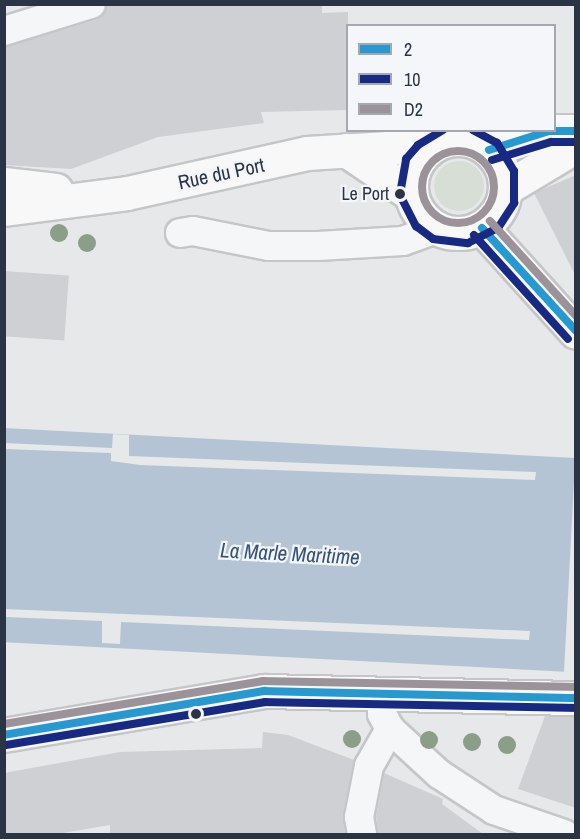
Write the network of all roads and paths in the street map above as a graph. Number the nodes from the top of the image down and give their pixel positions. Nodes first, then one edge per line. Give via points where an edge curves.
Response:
1 (91, 4) edge
2 (4, 31) edge
3 (556, 131) edge
4 (576, 131) edge
5 (546, 132) edge
6 (435, 145) junction
7 (576, 146) edge
8 (346, 150) junction
9 (489, 150) junction
10 (4, 184) edge
11 (506, 188) junction
12 (411, 194) junction
13 (97, 197) junction
14 (4, 209) edge
15 (482, 228) junction
16 (436, 229) junction
17 (180, 233) dead end
18 (576, 332) edge
19 (381, 692) junction
20 (576, 698) edge
21 (390, 729) junction
22 (4, 735) edge
23 (362, 834) edge
24 (564, 834) edge

1 - 2 street
3 - 4 main road
5 - 9 main road
6 - 8 main road, Rue du Port
6 - 9 main road via 463,139
6 - 12 main road via 415,165
7 - 11 main road
8 - 12 main road
8 - 13 main road, Rue du Port via 308,153
9 - 11 main road via 498,160
10 - 13 main road, Rue du Port
11 - 15 main road via 499,211
12 - 16 main road via 424,220
13 - 14 main road, Rue du Port
15 - 16 main road via 459,233
15 - 18 main road
16 - 17 street via 403,241 318,246 269,246 193,231
19 - 20 main road
19 - 21 street via 382,714
19 - 22 main road via 264,691
21 - 23 street via 369,766 358,818
21 - 24 street via 439,774 494,810

